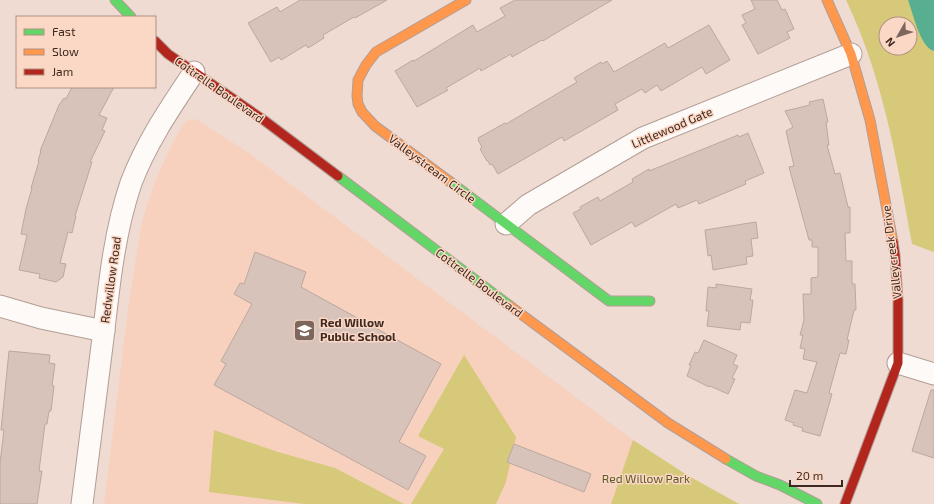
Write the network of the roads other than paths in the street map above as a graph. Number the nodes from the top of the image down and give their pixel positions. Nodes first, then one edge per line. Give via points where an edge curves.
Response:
1 (115, 0) edge
2 (466, 0) edge
3 (827, 0) edge
4 (130, 16) edge
5 (156, 43) edge
6 (851, 54) junction
7 (194, 72) junction
8 (506, 224) junction
9 (650, 301) dead end
10 (0, 306) edge
11 (104, 331) junction
12 (898, 363) junction
13 (934, 374) edge
14 (82, 504) edge
15 (817, 504) edge
16 (845, 504) edge

1 - 4 street
2 - 8 street, Valleystream Circle via 376,52 363,68 357,83 356,97 362,112 375,126
3 - 6 street, Valleycreek Drive
5 - 7 street, Cottrelle Boulevard
6 - 8 street, Littlewood Gate via 643,138 528,205
6 - 12 street, Valleycreek Drive via 871,127 894,255 898,300
7 - 11 street, Redwillow Road via 156,128 124,205 114,252
7 - 15 street, Cottrelle Boulevard via 265,121 668,423 722,457
8 - 9 street, Valleystream Circle via 609,301
10 - 11 street via 41,318
11 - 14 street, Redwillow Road
12 - 13 street
12 - 16 street, Valleycreek Drive

